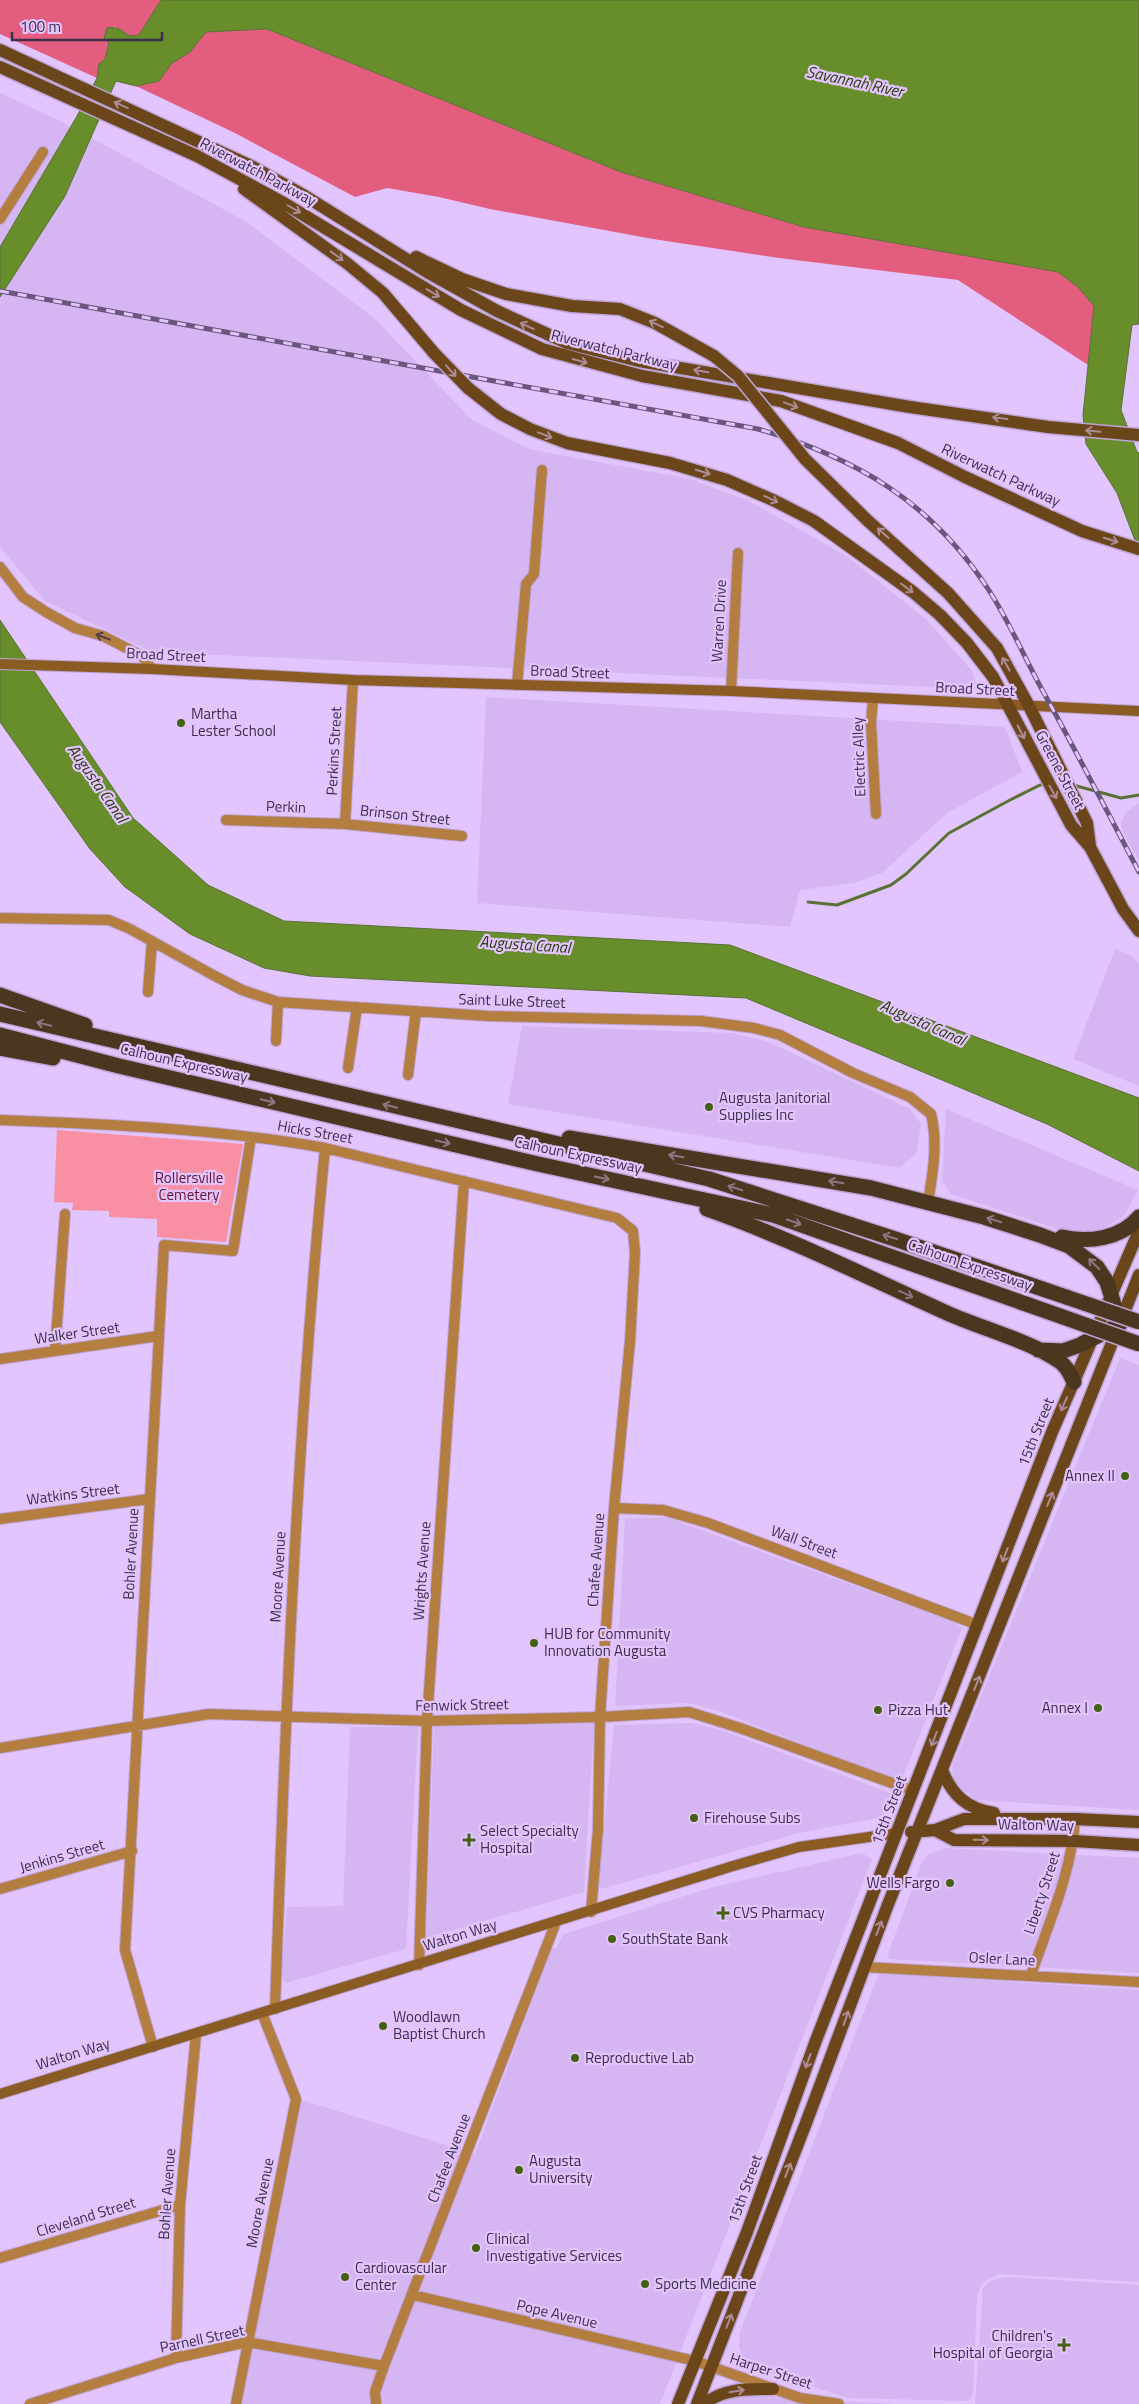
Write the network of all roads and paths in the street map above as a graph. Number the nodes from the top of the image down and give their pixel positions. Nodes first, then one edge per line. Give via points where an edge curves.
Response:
1 (0, 50) edge
2 (0, 67) edge
3 (43, 152) dead end
4 (197, 156) junction
5 (0, 219) edge
6 (358, 230) junction
7 (1139, 435) edge
8 (542, 470) dead end
9 (1139, 549) edge
10 (738, 553) dead end
11 (0, 568) edge
12 (0, 664) edge
13 (152, 669) junction
14 (353, 680) junction
15 (517, 685) junction
16 (731, 691) junction
17 (872, 699) junction
18 (1007, 705) junction
19 (1029, 706) junction
20 (1139, 711) edge
21 (876, 814) dead end
22 (226, 820) dead end
23 (345, 824) junction
24 (462, 836) dead end
25 (1090, 847) junction
26 (0, 918) edge
27 (1139, 931) edge
28 (152, 941) junction
29 (148, 992) dead end
30 (0, 995) edge
31 (278, 1002) junction
32 (357, 1007) junction
33 (416, 1011) junction
34 (0, 1014) edge
35 (0, 1035) edge
36 (276, 1041) dead end
37 (0, 1048) edge
38 (162, 1052) junction
39 (348, 1068) dead end
40 (408, 1075) dead end
41 (242, 1095) junction
42 (422, 1113) junction
43 (0, 1120) edge
44 (251, 1137) junction
45 (325, 1148) junction
46 (464, 1181) junction
47 (651, 1189) junction
48 (928, 1202) junction
49 (65, 1214) dead end
50 (1139, 1217) edge
51 (617, 1218) joint
52 (1139, 1231) edge
53 (1040, 1235) junction
54 (1139, 1275) edge
55 (1112, 1295) junction
56 (1139, 1322) edge
57 (1120, 1324) junction
58 (158, 1336) junction
59 (1093, 1339) junction
60 (1139, 1344) edge
61 (1038, 1350) junction
62 (55, 1351) junction
63 (0, 1358) edge
64 (1074, 1382) junction
65 (149, 1500) junction
66 (614, 1508) junction
67 (0, 1519) edge
68 (978, 1624) junction
69 (600, 1717) junction
70 (285, 1718) junction
71 (427, 1721) junction
72 (137, 1726) junction
73 (0, 1748) edge
74 (942, 1770) junction
75 (914, 1791) junction
76 (1029, 1819) junction
77 (1075, 1819) junction
78 (1139, 1822) edge
79 (935, 1830) junction
80 (917, 1831) junction
81 (898, 1832) junction
82 (1074, 1841) junction
83 (1139, 1845) edge
84 (132, 1851) junction
85 (0, 1889) edge
86 (592, 1912) junction
87 (556, 1922) junction
88 (419, 1964) junction
89 (864, 1967) junction
90 (1030, 1975) junction
91 (1139, 1982) edge
92 (275, 2009) junction
93 (262, 2013) junction
94 (196, 2034) junction
95 (153, 2047) junction
96 (0, 2094) edge
97 (180, 2205) junction
98 (0, 2258) edge
99 (413, 2295) junction
100 (247, 2342) junction
101 (176, 2358) junction
102 (695, 2361) junction
103 (384, 2366) junction
104 (711, 2367) junction
105 (773, 2388) junction
106 (30, 2404) edge
107 (236, 2404) edge
108 (376, 2404) edge
109 (678, 2404) edge
110 (697, 2404) edge
111 (704, 2404) edge
112 (838, 2404) edge

6 -> 1 main road, Riverwatch Parkway via 251,166
2 - 4 main road, Riverwatch Parkway
3 - 5 street
4 -> 9 main road, Riverwatch Parkway via 297,211 461,310 542,349 642,376 781,401 898,443 1082,531
4 -> 18 main road, Greene Street, bridge via 348,264 383,293 468,388 501,414 567,443 670,463 727,480 814,521 940,614 993,677
7 -> 6 main road, Riverwatch Parkway via 1048,427 910,407 639,361 567,343 489,307
19 -> 6 main road, Greene Street, bridge via 997,648 978,625 805,459 738,376 714,356 655,323 620,309 572,306 506,294 462,279
8 - 15 street via 534,574 526,584
10 - 16 street, Warren Drive
13 -> 11 street via 142,656 103,636 80,630 23,597
12 - 13 main road, Broad Street
13 - 14 main road, Broad Street
14 - 15 main road, Broad Street
14 - 23 street, Perkins Street
15 - 16 main road, Broad Street
16 - 17 main road, Broad Street
17 - 18 main road, Broad Street
17 - 21 street, Electric Alley
18 - 19 main road, Broad Street
18 -> 25 main road, Greene Street via 1071,825
19 - 20 main road, Broad Street
19 - 25 main road, Greene Street via 1086,823
22 - 23 street, Perkin
23 - 24 street, Brinson Street
25 - 27 main road, Greene Street via 1123,909
26 - 28 street, Saint Luke Street via 109,920
28 - 29 street
28 - 31 street, Saint Luke Street via 220,979
30 - 38 highway
31 - 32 street, Saint Luke Street
31 - 36 street
32 - 33 street, Saint Luke Street
32 - 39 street
33 - 40 street
33 - 48 street, Saint Luke Street via 701,1021 780,1035 853,1073 910,1097 932,1114 933,1174
38 -> 34 highway, Calhoun Expressway
35 - 41 highway, Calhoun Expressway
37 - 41 highway
42 -> 38 highway, Calhoun Expressway
41 -> 47 highway, Calhoun Expressway
48 -> 42 highway via 871,1188
56 -> 42 highway, Calhoun Expressway, bridge via 709,1179
43 - 44 street, Hicks Street
44 - 45 street, Hicks Street
44 - 58 street, Bohler Avenue via 233,1251 164,1245
45 - 46 street, Hicks Street
45 - 70 street, Moore Avenue via 306,1357
46 - 51 street, Hicks Street
46 - 71 street, Wrights Avenue
47 -> 60 highway, Calhoun Expressway, bridge via 773,1215
47 -> 61 highway via 795,1243 949,1314
53 -> 48 highway
49 - 62 street
50 - 53 highway via 1127,1228 1108,1236 1078,1241
51 - 66 street, Chafee Avenue via 633,1231 635,1253
52 - 55 main road, 15th Street
55 -> 53 highway via 1107,1282 1090,1260 1069,1246
54 - 57 main road
55 - 57 highway
55 - 59 main road, 15th Street
57 - 59 highway
74 -> 57 main road
58 - 62 street, Walker Street
58 - 65 street, Bohler Avenue
59 - 61 highway via 1063,1351
59 - 64 main road, 15th Street
61 - 64 highway via 1060,1361
62 - 63 street, Walker Street
64 -> 68 main road, 15th Street
65 - 67 street, Watkins Street
65 - 72 street, Bohler Avenue
66 - 68 street, Wall Street via 663,1510 708,1524
66 - 69 street, Chafee Avenue
68 -> 75 main road, 15th Street
69 - 71 street, Fenwick Street
69 - 75 street, Fenwick Street via 689,1712
69 - 86 street, Chafee Avenue via 598,1829
70 - 71 street, Fenwick Street
70 - 72 street, Fenwick Street via 209,1714
70 - 92 street, Moore Avenue
71 - 88 street, Wrights Avenue
72 - 73 street, Fenwick Street
72 - 84 street, Bohler Avenue
74 - 76 main road via 956,1797 979,1811
74 - 80 main road
75 - 81 main road, 15th Street
76 - 77 main road, Walton Way
76 - 79 main road, Walton Way via 964,1819
77 - 78 main road, Walton Way
77 - 82 street, Liberty Street
79 - 80 main road, Walton Way
79 -> 82 main road, Walton Way via 954,1840
80 - 81 main road, Walton Way
89 -> 80 main road
81 - 86 main road, Walton Way via 799,1848
81 -> 102 main road, 15th Street via 814,2042 747,2232
82 - 83 main road, Walton Way
82 - 90 street, Liberty Street
84 - 85 street, Jenkins Street
84 - 95 street, Bohler Avenue via 125,1950
86 - 87 main road, Walton Way
87 - 88 main road, Walton Way
87 - 99 street, Chafee Avenue
88 - 92 main road, Walton Way
89 - 90 street, Osler Lane
104 -> 89 main road
90 - 91 street, Osler Lane
92 - 93 main road, Walton Way
93 - 94 main road, Walton Way
93 - 100 street, Moore Avenue via 296,2099
94 - 95 main road, Walton Way
94 - 97 street, Bohler Avenue
95 - 96 main road, Walton Way
97 - 98 street, Cleveland Street
97 - 101 street, Bohler Avenue
99 - 102 street, Pope Avenue
99 - 103 street, Chafee Avenue
100 - 101 street, Parnell Street
100 - 103 street, Parnell Street
100 - 107 street, Moore Avenue
101 - 106 street, Parnell Street
102 - 104 street, Harper Street
102 - 109 main road, 15th Street
103 - 108 street, Chafee Avenue via 375,2392
104 - 105 street, Harper Street
104 - 110 main road
111 -> 105 main road via 720,2394
105 - 112 street, Harper Street via 800,2398

